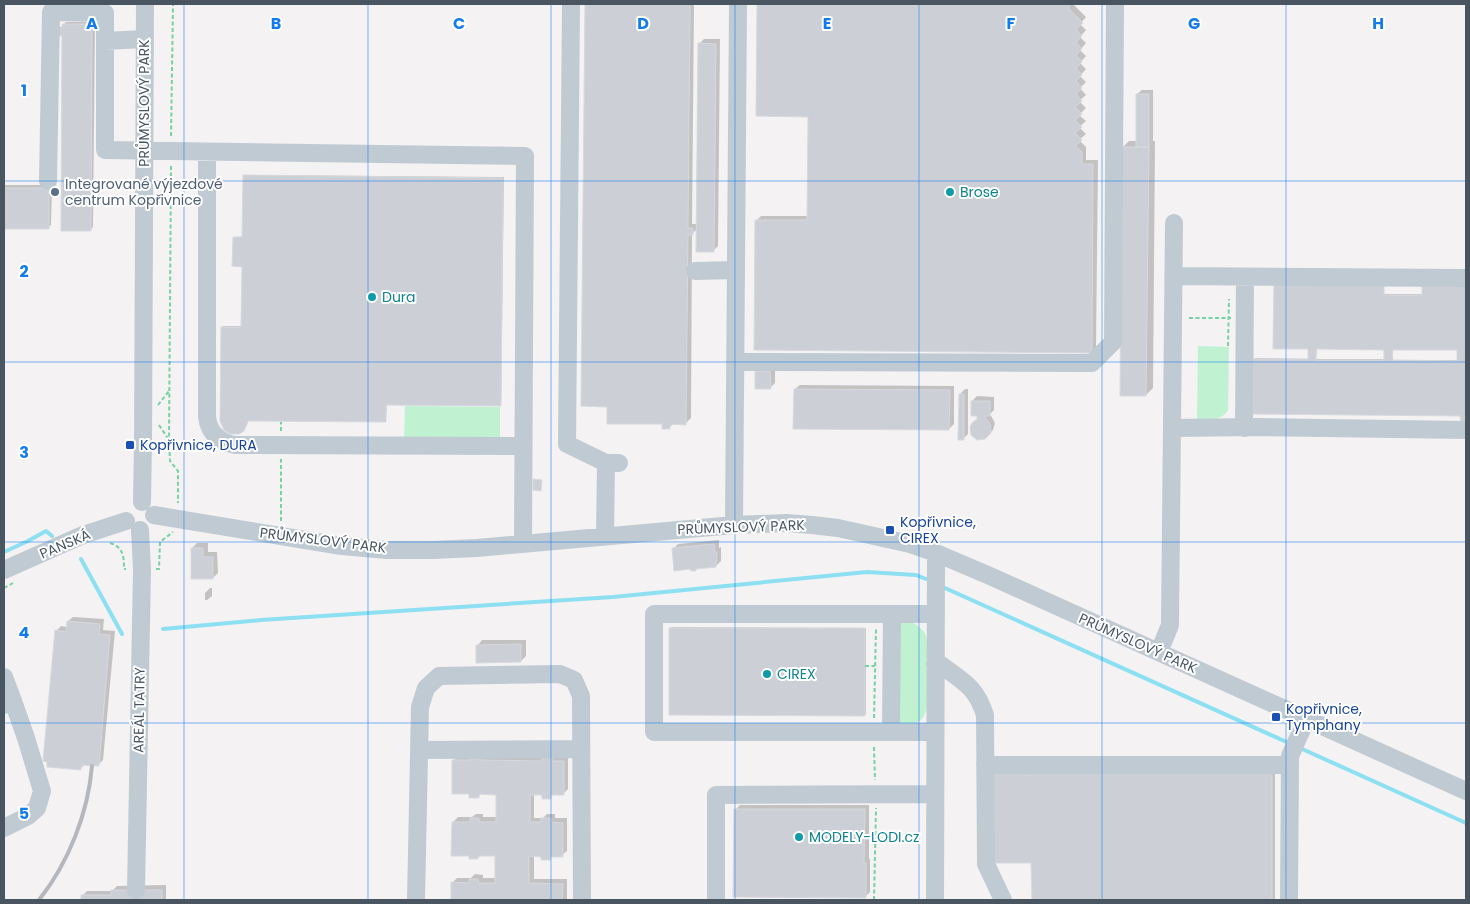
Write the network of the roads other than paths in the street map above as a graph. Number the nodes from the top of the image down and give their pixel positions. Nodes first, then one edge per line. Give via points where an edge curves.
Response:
1 (145, 4) edge
2 (571, 4) edge
3 (738, 4) edge
4 (1115, 4) edge
5 (144, 40) junction
6 (105, 41) junction
7 (143, 151) junction
8 (208, 152) junction
9 (48, 181) dead end
10 (1174, 223) dead end
11 (736, 270) junction
12 (695, 271) dead end
13 (1174, 276) junction
14 (1245, 277) junction
15 (1466, 278) edge
16 (736, 362) junction
17 (1172, 428) junction
18 (1244, 428) junction
19 (1466, 430) edge
20 (523, 446) junction
21 (142, 502) junction
22 (154, 515) junction
23 (133, 525) junction
24 (734, 525) junction
25 (605, 536) junction
26 (523, 544) junction
27 (936, 553) junction
28 (4, 570) edge
29 (936, 614) junction
30 (892, 615) junction
31 (1159, 652) junction
32 (936, 664) junction
33 (4, 677) edge
34 (8, 703) edge
35 (1307, 718) junction
36 (891, 732) junction
37 (935, 732) junction
38 (581, 749) junction
39 (419, 750) junction
40 (1293, 752) junction
41 (985, 765) junction
42 (1466, 791) edge
43 (935, 794) junction
44 (4, 828) edge
45 (136, 890) dead end
46 (416, 900) edge
47 (582, 900) edge
48 (716, 900) edge
49 (935, 900) edge
50 (1003, 900) edge
51 (1289, 900) edge

1 - 5 street, PRŮMYSLOVÝ PARK
2 - 25 street via 567,444 612,463
3 - 11 street
4 - 16 street via 1113,342 1092,363
5 - 6 street
5 - 7 street, PRŮMYSLOVÝ PARK
6 - 7 street via 105,150
6 - 9 street via 105,12 51,12
7 - 8 street
7 - 21 street, PRŮMYSLOVÝ PARK
8 - 20 street via 207,417 214,436 227,444
8 - 20 street via 525,156
10 - 13 street
11 - 12 street
11 - 16 street
13 - 14 street
13 - 17 street
14 - 15 street
14 - 18 street via 1237,318
16 - 24 street via 743,485
17 - 18 street
17 - 31 street via 1170,625
18 - 19 street
20 - 26 street
21 - 22 street via 150,506
21 - 23 street via 129,507 126,516
22 - 23 street via 152,524 145,529
22 - 26 street, PRŮMYSLOVÝ PARK via 342,546 387,550
23 - 28 street, PANSKÁ via 83,535
23 - 45 street, AREÁL TATRY via 142,569
24 - 25 street, PRŮMYSLOVÝ PARK
24 - 27 street, PRŮMYSLOVÝ PARK via 787,523 821,526 894,540
25 - 26 street, PRŮMYSLOVÝ PARK
27 - 29 street
27 - 31 street, PRŮMYSLOVÝ PARK
29 - 30 street
29 - 32 street
30 - 36 street
30 - 36 street via 654,614 654,732
31 - 35 street, PRŮMYSLOVÝ PARK
32 - 37 street
32 - 41 street via 941,664 973,689 981,701 985,715
33 - 34 street
34 - 44 street via 26,738 42,791 37,808
35 - 40 street
35 - 42 street, PRŮMYSLOVÝ PARK via 1356,735
36 - 37 street
37 - 43 street
38 - 39 street
38 - 39 street via 581,696 574,680 560,674 438,676 426,688 420,707
38 - 47 street
39 - 46 street
40 - 41 street
40 - 51 street
41 - 50 street via 986,864
43 - 48 street via 716,795
43 - 49 street

